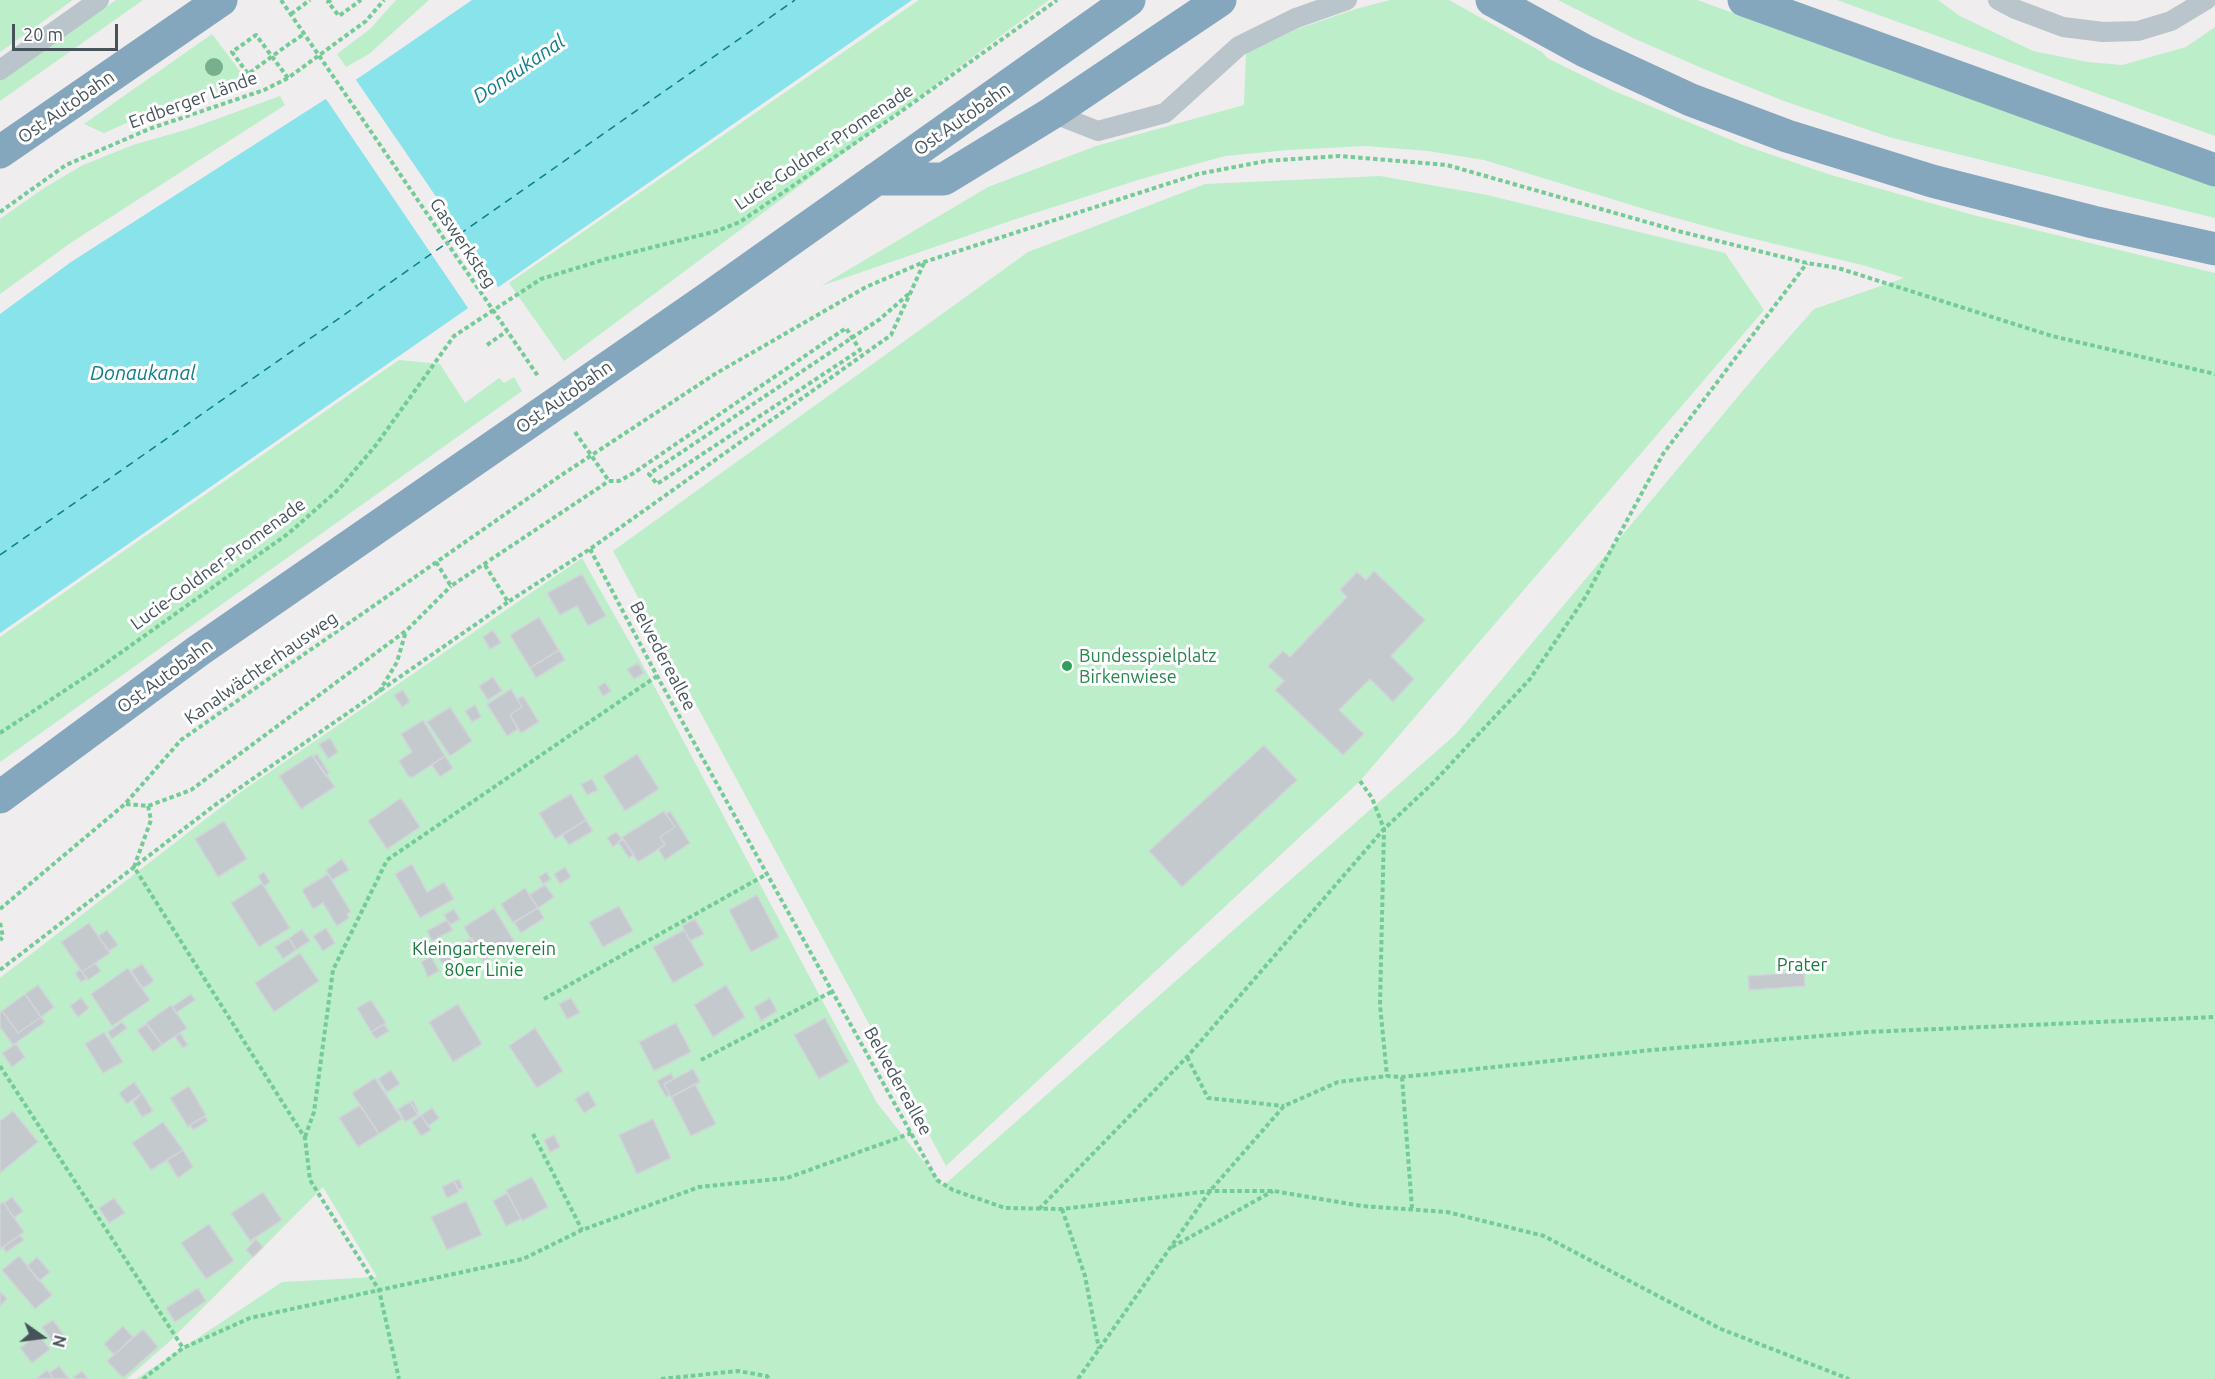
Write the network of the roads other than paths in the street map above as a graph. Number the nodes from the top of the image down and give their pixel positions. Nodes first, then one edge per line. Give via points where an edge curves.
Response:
1 (99, 0) edge
2 (221, 0) edge
3 (1129, 0) edge
4 (1220, 0) edge
5 (1347, 0) edge
6 (1744, 0) edge
7 (1998, 0) edge
8 (2206, 0) edge
9 (1499, 4) edge
10 (0, 70) edge
11 (1052, 113) junction
12 (0, 152) edge
13 (2215, 170) edge
14 (876, 179) junction
15 (2215, 249) edge
16 (0, 797) edge

1 - 10 lane
2 - 12 highway, Ost Autobahn
3 - 14 highway, Ost Autobahn
4 - 11 highway
5 - 11 lane via 1296,18 1239,46 1165,113 1098,130
6 - 13 highway
7 - 8 lane via 2063,27 2103,32 2138,31 2171,21
9 - 15 highway via 1585,51 1691,100 1787,136 1932,181
11 - 14 highway via 944,179
14 - 16 highway, Ost Autobahn via 198,651

